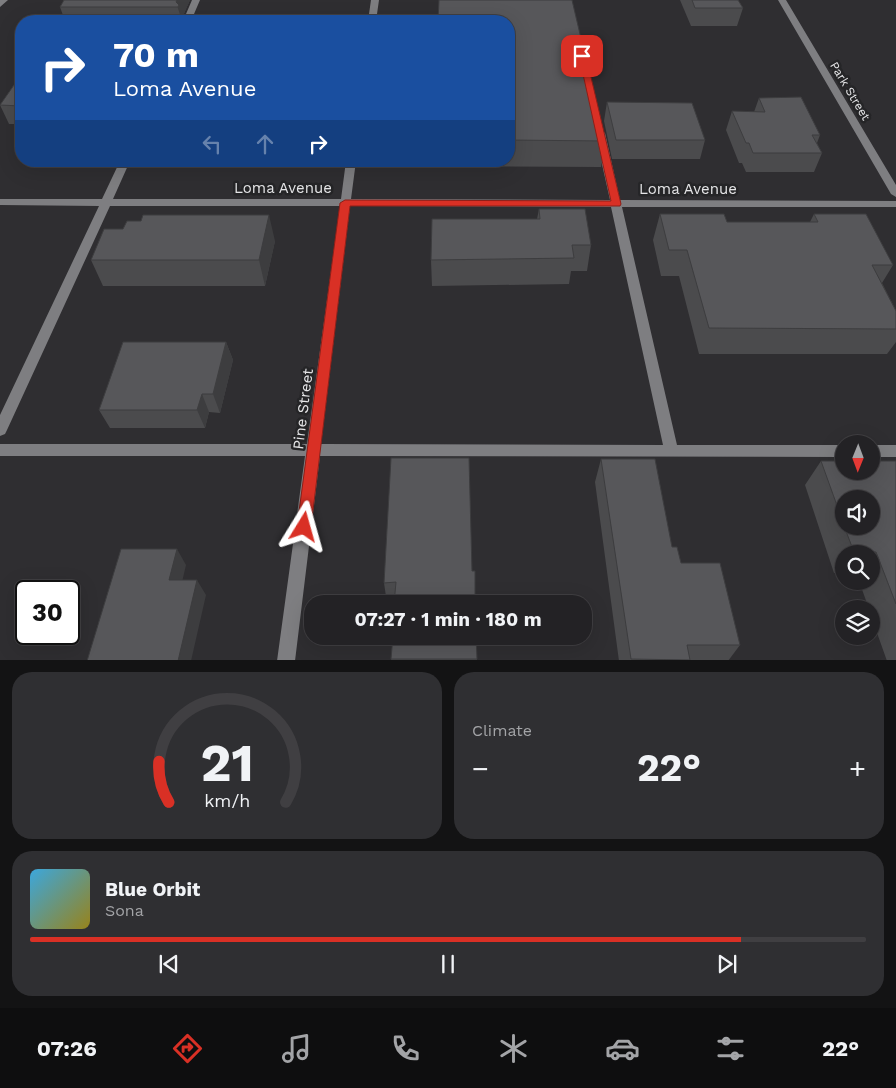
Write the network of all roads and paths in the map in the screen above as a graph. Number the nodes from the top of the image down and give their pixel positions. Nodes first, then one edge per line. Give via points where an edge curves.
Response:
1 (4, 0) edge
2 (196, 0) edge
3 (375, 0) edge
4 (782, 0) edge
5 (0, 5) edge
6 (190, 15) edge
7 (373, 15) edge
8 (598, 126) edge
9 (122, 167) edge
10 (350, 167) edge
11 (896, 194) edge
12 (0, 202) edge
13 (106, 202) junction
14 (345, 203) junction
15 (616, 204) junction
16 (896, 204) edge
17 (0, 430) edge
18 (0, 450) edge
19 (314, 450) junction
20 (671, 450) junction
21 (835, 450) edge
22 (880, 450) edge
23 (896, 451) edge
24 (286, 660) edge

1 - 5 street
2 - 6 street
3 - 7 street
4 - 11 street, Park Street
8 - 15 street
9 - 13 street
10 - 14 street, Pine Street
12 - 13 street, Loma Avenue
13 - 14 street, Loma Avenue
13 - 17 street
14 - 15 street, Loma Avenue
14 - 19 street, Pine Street
15 - 16 street, Loma Avenue
15 - 20 street
18 - 19 street
19 - 20 street
19 - 24 street, Pine Street
20 - 21 street
22 - 23 street

